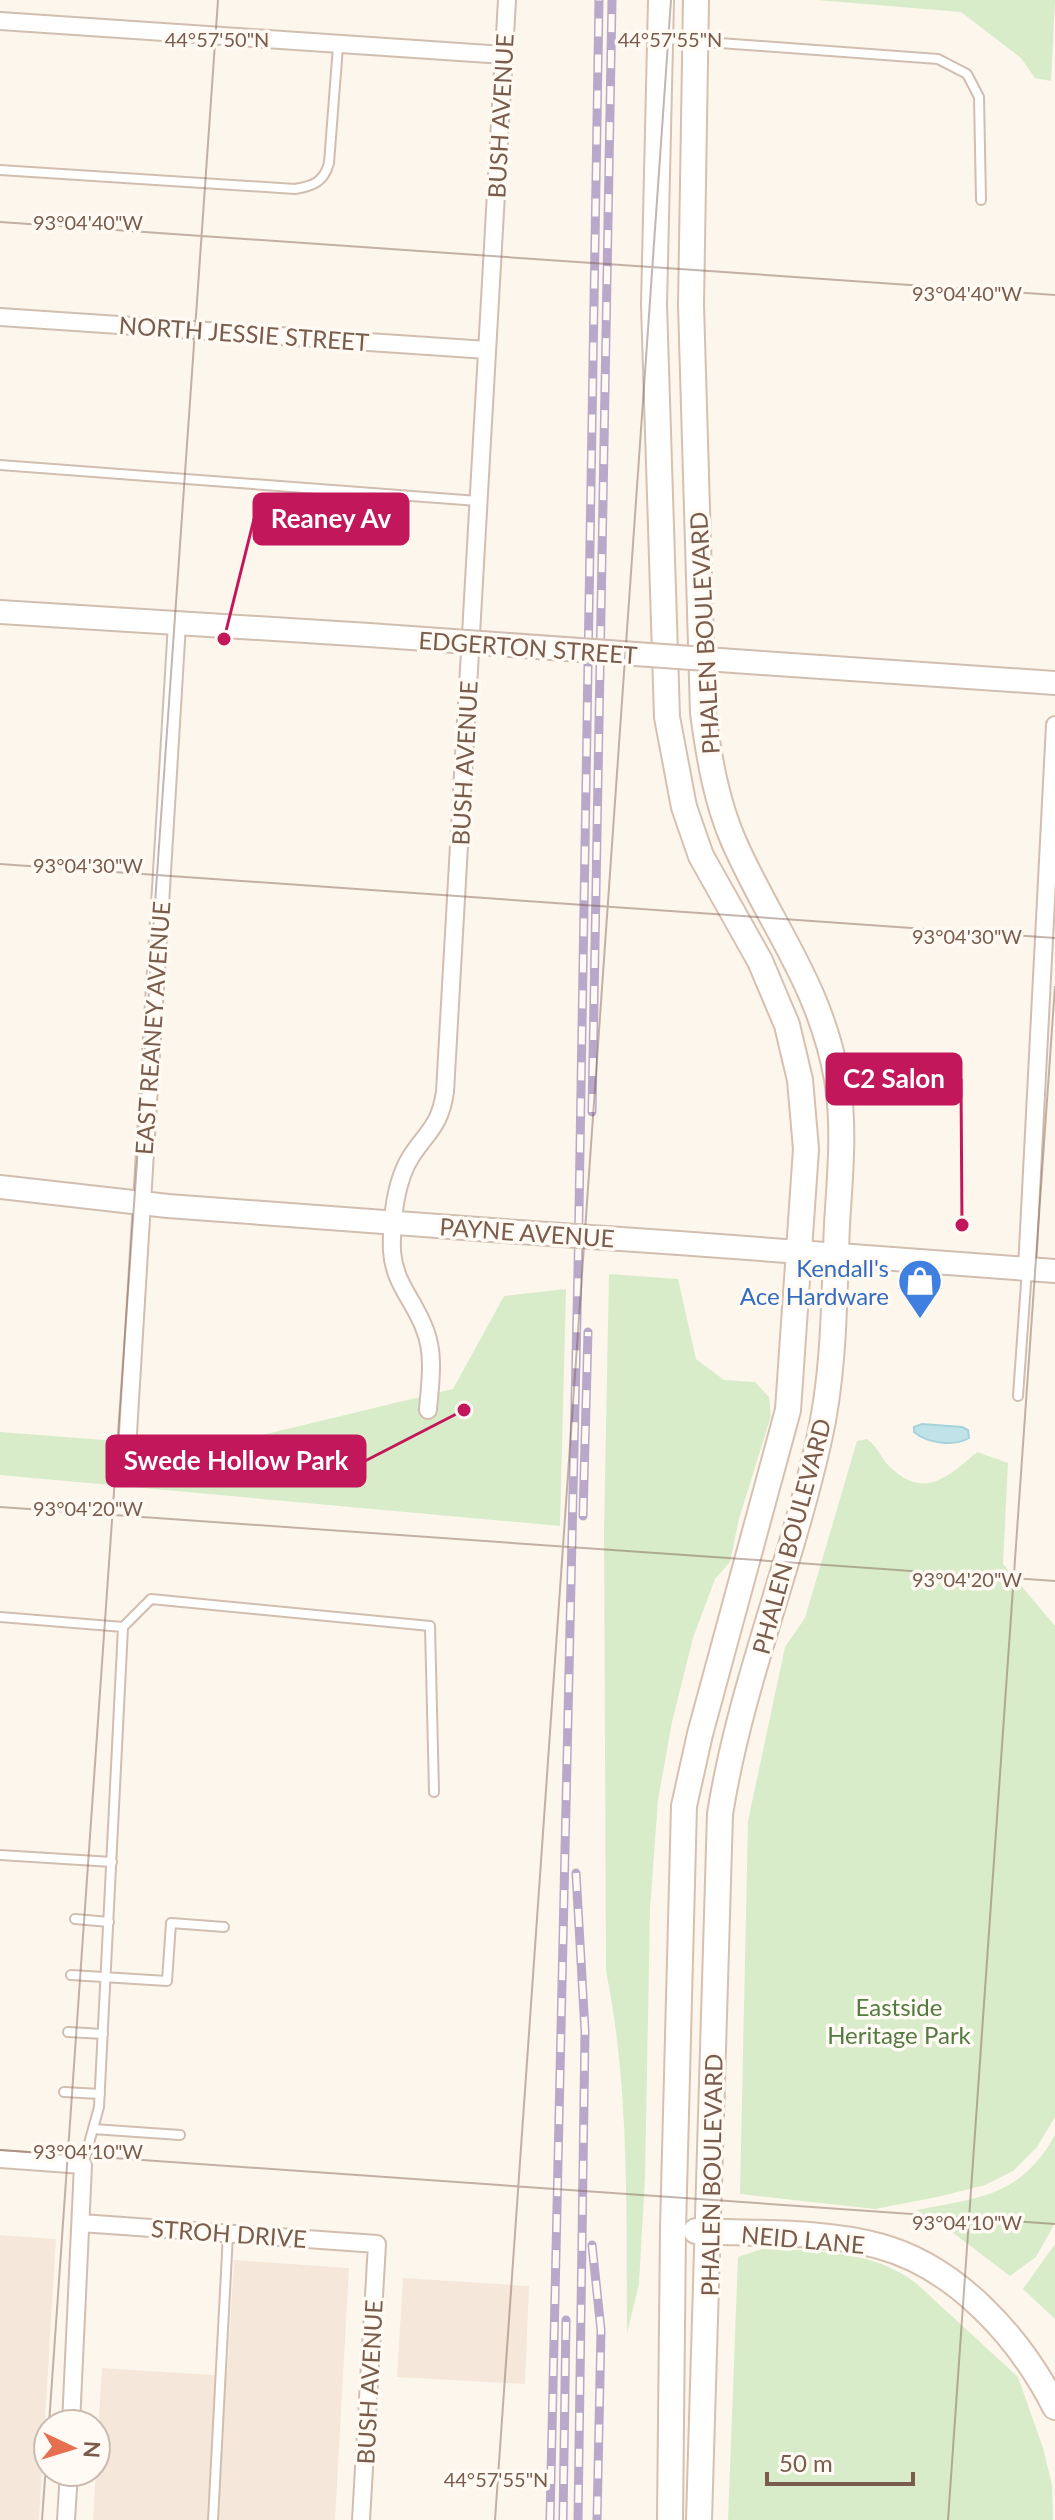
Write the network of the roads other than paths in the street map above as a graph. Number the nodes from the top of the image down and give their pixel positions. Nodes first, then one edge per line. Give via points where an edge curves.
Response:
1 (507, 0) edge
2 (661, 0) edge
3 (696, 0) edge
4 (0, 21) edge
5 (660, 39) junction
6 (695, 40) junction
7 (338, 46) junction
8 (504, 55) junction
9 (0, 170) edge
10 (981, 200) dead end
11 (0, 317) edge
12 (487, 350) junction
13 (0, 465) edge
14 (478, 501) junction
15 (0, 612) edge
16 (177, 624) junction
17 (1055, 683) edge
18 (1055, 725) edge
19 (0, 1187) edge
20 (141, 1203) junction
21 (393, 1222) junction
22 (801, 1252) junction
23 (837, 1254) junction
24 (1027, 1269) junction
25 (1055, 1271) edge
26 (1018, 1396) dead end
27 (428, 1410) dead end
28 (128, 1433) dead end
29 (0, 1617) edge
30 (123, 1627) junction
31 (434, 1792) dead end
32 (0, 1855) edge
33 (112, 1862) junction
34 (75, 1919) dead end
35 (109, 1922) junction
36 (224, 1927) dead end
37 (71, 1975) dead end
38 (106, 1978) junction
39 (68, 2032) dead end
40 (103, 2034) junction
41 (64, 2092) dead end
42 (100, 2094) junction
43 (93, 2129) junction
44 (180, 2135) dead end
45 (0, 2159) edge
46 (83, 2165) junction
47 (81, 2223) junction
48 (673, 2229) junction
49 (710, 2231) junction
50 (228, 2233) junction
51 (377, 2244) joint
52 (1055, 2407) edge
53 (72, 2408) edge
54 (68, 2488) edge
55 (66, 2520) edge
56 (213, 2520) edge
57 (361, 2520) edge
58 (670, 2520) edge
59 (699, 2520) edge

1 - 8 street, BUSH AVENUE
2 - 5 main road, PHALEN BOULEVARD
3 - 6 main road, PHALEN BOULEVARD
4 - 7 street
5 - 6 lane
5 - 22 main road, PHALEN BOULEVARD via 654,305 667,717 684,807 701,856 760,961 794,1050 806,1149
6 - 10 lane via 938,59 967,74 979,97
6 - 23 main road, PHALEN BOULEVARD via 691,305 703,713 712,771 733,840 807,978 829,1043 842,1126
7 - 8 street
7 - 9 lane via 329,163 317,184 295,189
8 - 12 street, BUSH AVENUE
11 - 12 street, NORTH JESSIE STREET
12 - 14 street, BUSH AVENUE
13 - 14 lane
14 - 21 street, BUSH AVENUE via 445,1092 436,1126 405,1167
15 - 16 street, EDGERTON STREET
16 - 17 street, EDGERTON STREET, bridge
16 - 20 street, EAST REANEY AVENUE
18 - 24 street
19 - 20 street, PAYNE AVENUE
20 - 21 street, PAYNE AVENUE
20 - 28 street, EAST REANEY AVENUE
21 - 22 street, PAYNE AVENUE, bridge
21 - 27 street, BUSH AVENUE via 398,1282 429,1345
22 - 23 street, PAYNE AVENUE
22 - 48 main road, PHALEN BOULEVARD via 788,1410 684,1806
23 - 24 street, PAYNE AVENUE
23 - 49 main road, PHALEN BOULEVARD via 823,1421 720,1814
24 - 25 street, PAYNE AVENUE
24 - 26 lane
29 - 30 lane
30 - 31 lane via 151,1599 430,1626
30 - 33 lane
32 - 33 lane
33 - 35 lane
34 - 35 lane
35 - 38 lane
36 - 38 lane via 171,1923 167,1981
37 - 38 lane
38 - 40 lane
39 - 40 lane
40 - 42 lane
41 - 42 lane
42 - 43 lane
43 - 44 lane
43 - 46 lane
45 - 46 street
46 - 47 street
47 - 50 street, STROH DRIVE
47 - 53 street
48 - 49 main road, NEID LANE
48 - 58 main road, PHALEN BOULEVARD
49 - 52 main road, NEID LANE via 849,2240 910,2258 977,2304 1024,2351
49 - 59 main road, PHALEN BOULEVARD
50 - 51 street, STROH DRIVE
50 - 56 lane
51 - 57 street, BUSH AVENUE
54 - 55 street

